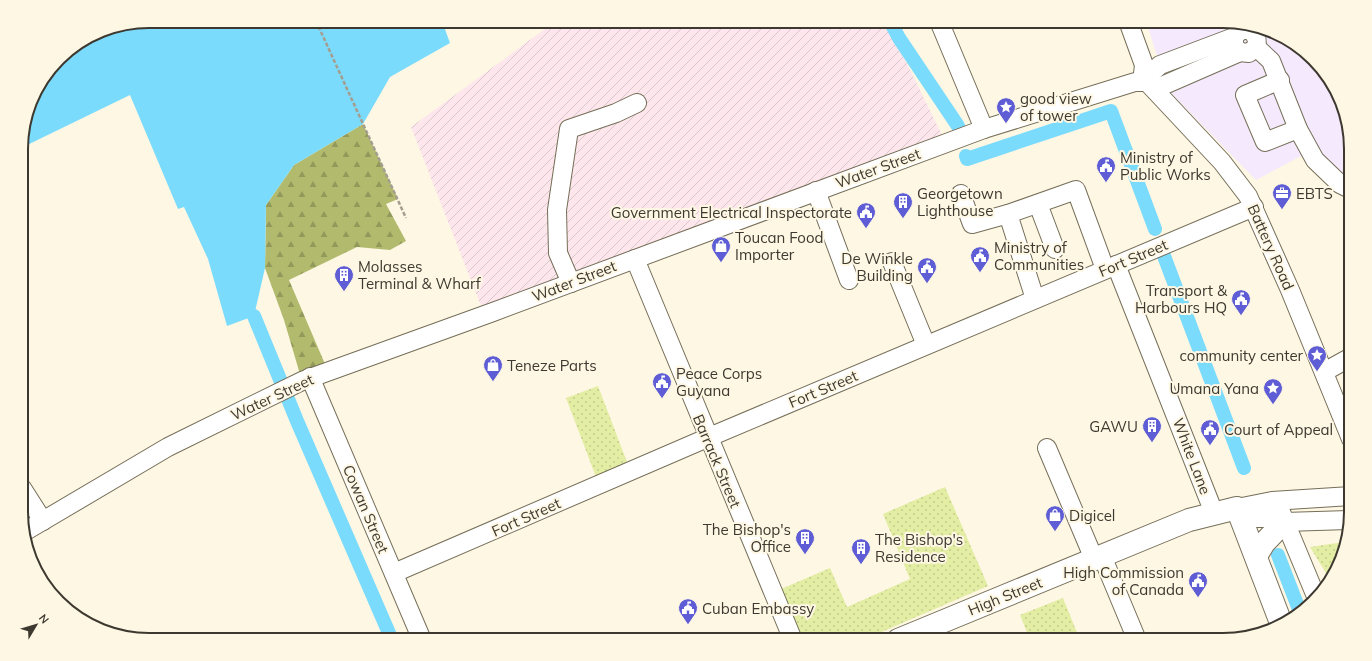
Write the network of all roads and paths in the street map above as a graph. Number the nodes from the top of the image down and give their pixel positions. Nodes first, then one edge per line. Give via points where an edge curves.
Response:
1 (319, 28) edge
2 (942, 28) edge
3 (1131, 28) edge
4 (1247, 39) edge
5 (1280, 80) junction
6 (1148, 84) junction
7 (637, 103) dead end
8 (984, 130) junction
9 (1298, 130) junction
10 (1344, 186) edge
11 (816, 191) junction
12 (961, 194) dead end
13 (1038, 204) junction
14 (1254, 207) junction
15 (1008, 214) junction
16 (406, 218) dead end
17 (1055, 249) dead end
18 (635, 259) junction
19 (892, 262) dead end
20 (1111, 267) junction
21 (849, 280) dead end
22 (572, 283) junction
23 (1035, 299) junction
24 (926, 345) junction
25 (1344, 361) edge
26 (1324, 372) junction
27 (306, 379) junction
28 (1344, 422) edge
29 (708, 438) junction
30 (1047, 448) dead end
31 (1344, 496) edge
32 (28, 497) edge
33 (1277, 500) junction
34 (1229, 513) junction
35 (1344, 520) edge
36 (44, 521) junction
37 (1284, 522) junction
38 (29, 529) edge
39 (1256, 556) junction
40 (1098, 557) junction
41 (394, 573) junction
42 (1315, 590) edge
43 (1280, 619) edge
44 (419, 633) edge
45 (789, 633) edge
46 (915, 633) edge
47 (1134, 633) edge

1 - 16 path
2 - 8 street
3 - 6 street
4 - 5 street via 1271,60
4 - 6 street via 1160,65 1149,75
5 - 9 street
5 - 9 street via 1245,95 1265,142
6 - 8 street, Water Street via 1066,103
6 - 14 street, Battery Road via 1231,173
7 - 22 street via 569,129 557,210 558,253
8 - 11 street, Water Street
9 - 10 street via 1315,160 1325,172
11 - 18 street, Water Street
11 - 21 street
12 - 15 street via 972,224
13 - 15 street
13 - 17 street
13 - 20 street, White Lane via 1076,190
14 - 20 street, Fort Street
14 - 26 street, Battery Road
15 - 23 street
18 - 22 street, Water Street
18 - 29 street, Barrack Street
19 - 24 street
20 - 23 street, Fort Street
20 - 34 street, White Lane
22 - 27 street, Water Street
23 - 24 street, Fort Street
24 - 29 street, Fort Street
25 - 26 street
26 - 28 street, Battery Road
27 - 36 street, Water Street via 168,447
27 - 41 street, Cowan Street
29 - 41 street, Fort Street
29 - 45 street, Barrack Street
30 - 40 street
31 - 33 street, High Street
32 - 36 street
33 - 34 street, High Street
33 - 37 street
34 - 37 street, High Street
34 - 39 main road
34 - 40 main road, High Street via 1189,520
35 - 37 street, High Street
36 - 38 street, Water Street
37 - 39 main road via 1264,543
37 - 42 street
39 - 43 main road
40 - 46 main road, High Street
40 - 47 street
41 - 44 street, Cowan Street

